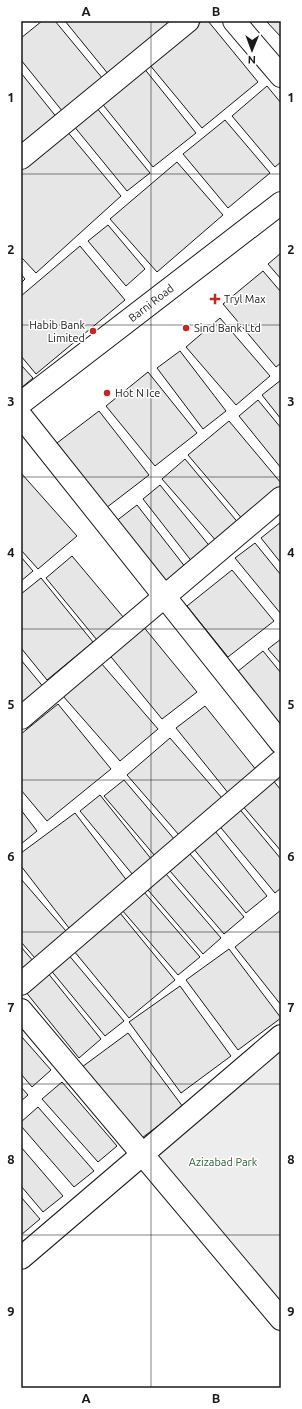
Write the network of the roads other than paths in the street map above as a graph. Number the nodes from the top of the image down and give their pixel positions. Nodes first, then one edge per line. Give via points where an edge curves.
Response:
1 (188, 21) edge
2 (234, 21) edge
3 (281, 76) edge
4 (21, 158) edge
5 (281, 203) edge
6 (21, 403) edge
7 (21, 416) edge
8 (281, 498) edge
9 (165, 598) junction
10 (21, 718) edge
11 (281, 743) edge
12 (281, 761) edge
13 (21, 984) edge
14 (21, 1010) edge
15 (281, 1036) edge
16 (142, 1155) junction
17 (21, 1258) edge
18 (281, 1319) edge

1 - 4 street
2 - 3 street
5 - 6 street, Barni Road
7 - 9 street
8 - 9 street
9 - 10 street
9 - 11 street
12 - 13 street
14 - 16 street
15 - 16 street
16 - 17 street
16 - 18 street

